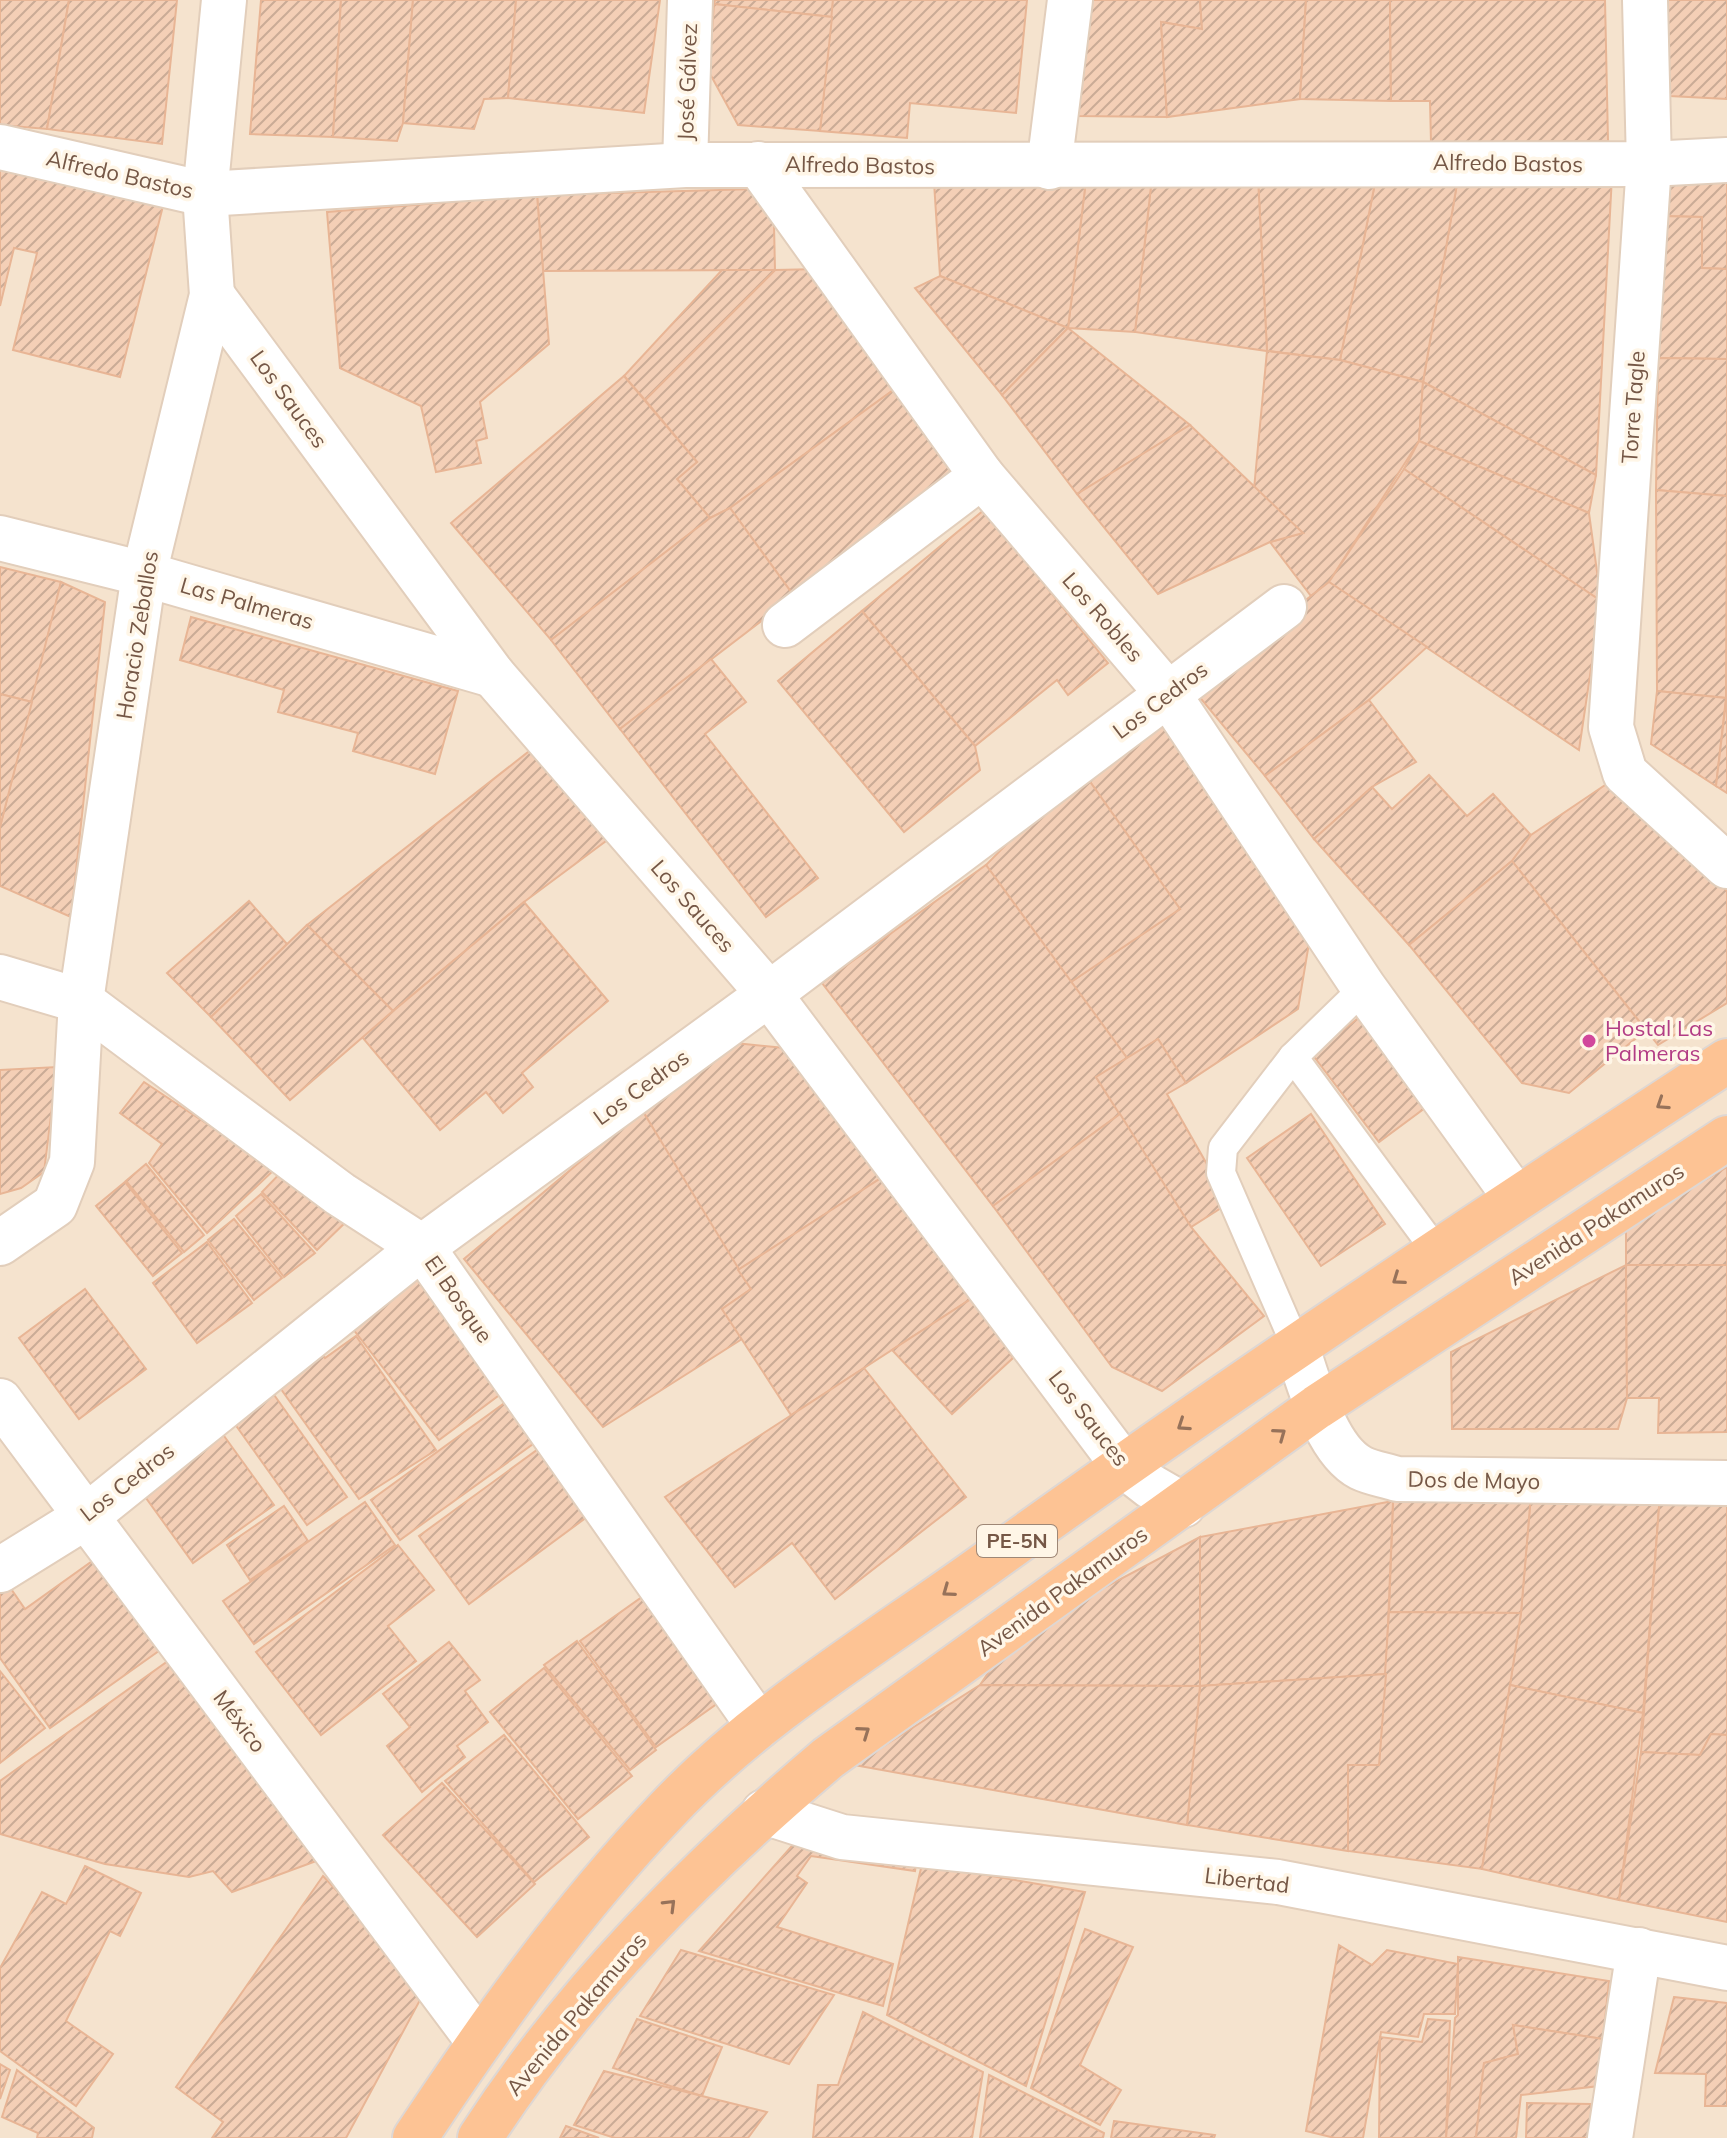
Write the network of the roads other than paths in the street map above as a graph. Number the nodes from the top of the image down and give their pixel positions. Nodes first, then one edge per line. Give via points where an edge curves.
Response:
1 (224, 0) edge
2 (690, 0) edge
3 (1070, 0) edge
4 (1645, 0) edge
5 (0, 147) edge
6 (1727, 160) edge
7 (758, 164) junction
8 (1649, 164) junction
9 (685, 165) junction
10 (1049, 167) junction
11 (205, 194) junction
12 (212, 295) junction
13 (982, 476) junction
14 (0, 538) edge
15 (144, 574) junction
16 (1284, 607) dead end
17 (785, 625) dead end
18 (493, 675) junction
19 (1168, 694) junction
20 (1727, 866) edge
21 (0, 977) edge
22 (1364, 988) junction
23 (769, 994) junction
24 (81, 1001) junction
25 (1293, 1057) junction
26 (1727, 1061) edge
27 (1727, 1138) edge
28 (1516, 1198) junction
29 (0, 1243) edge
30 (422, 1247) junction
31 (1437, 1252) junction
32 (1297, 1348) junction
33 (0, 1401) edge
34 (1317, 1407) junction
35 (1123, 1465) junction
36 (1727, 1483) edge
37 (1183, 1505) junction
38 (87, 1516) junction
39 (0, 1570) edge
40 (759, 1726) junction
41 (764, 1812) junction
42 (1639, 1950) junction
43 (1727, 1968) edge
44 (479, 2042) junction
45 (415, 2138) edge
46 (480, 2138) edge
47 (1610, 2138) edge

1 - 11 street, Horacio Zeballos
2 - 9 street, José Gálvez
3 - 10 street
4 - 8 street, Torre Tagle
5 - 11 street, Alfredo Bastos
6 - 8 street, Alfredo Bastos
7 - 9 street, Alfredo Bastos
7 - 10 street, Alfredo Bastos
7 - 13 street, Los Robles
8 - 10 street, Alfredo Bastos
8 - 20 street, Torre Tagle via 1611,727 1625,773
9 - 11 street, Alfredo Bastos
11 - 12 street, Horacio Zeballos
12 - 15 street, Horacio Zeballos
12 - 18 street, Los Sauces
13 - 17 street
13 - 19 street, Los Robles
14 - 15 street, Las Palmeras
15 - 18 street, Las Palmeras
15 - 24 street, Horacio Zeballos
16 - 19 street, Los Cedros
18 - 23 street, Los Sauces
19 - 22 street, Los Robles
19 - 23 street, Los Cedros
21 - 24 street, El Bosque
22 - 25 lane
22 - 28 street, Los Robles
23 - 30 street, Los Cedros
23 - 35 street, Los Sauces
24 - 29 street, Horacio Zeballos via 72,1162 55,1205
24 - 30 street, El Bosque via 340,1194
25 - 31 lane
25 - 32 lane via 1223,1148 1221,1173
26 -> 28 highway, PE-5N
27 - 34 highway, Avenida Pakamuros / PE-5N
28 - 31 highway, PE-5N
30 - 38 street, Los Cedros
30 - 40 street, El Bosque
31 -> 32 highway, PE-5N
32 - 34 street, Dos de Mayo
32 -> 35 highway, PE-5N
33 - 38 street, México
34 - 36 street, Dos de Mayo via 1334,1439 1358,1467 1397,1479
37 -> 34 highway, Avenida Pakamuros / PE-5N
35 - 37 street, Los Sauces
35 -> 40 highway, PE-5N
41 -> 37 highway, Avenida Pakamuros / PE-5N via 828,1758
38 - 39 street, Los Cedros
38 - 44 street, México
40 - 44 highway, PE-5N via 658,1820 570,1920
41 - 42 street, Libertad via 842,1837 1278,1882
46 -> 41 highway, Avenida Pakamuros / PE-5N via 518,2079 619,1957
42 - 43 street, Libertad
42 - 47 street
44 - 45 highway, PE-5N

